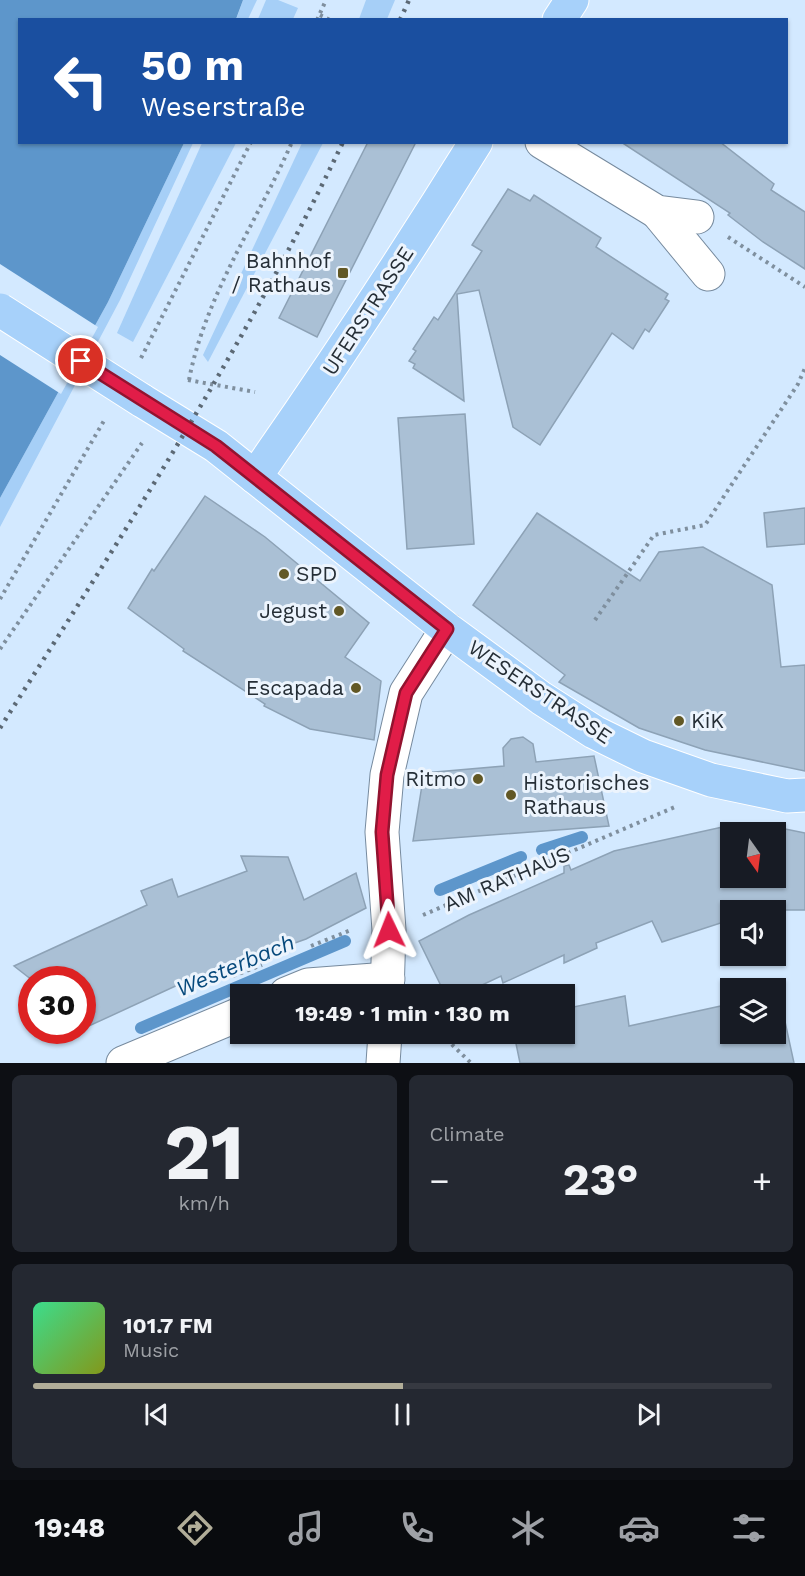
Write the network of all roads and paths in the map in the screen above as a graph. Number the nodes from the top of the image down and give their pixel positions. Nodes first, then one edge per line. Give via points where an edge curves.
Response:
1 (326, 0) edge
2 (572, 0) edge
3 (319, 17) edge
4 (560, 18) edge
5 (290, 144) edge
6 (475, 144) edge
7 (545, 144) edge
8 (657, 212) junction
9 (697, 217) joint
10 (708, 274) dead end
11 (805, 287) edge
12 (0, 310) edge
13 (805, 368) edge
14 (255, 392) dead end
15 (146, 438) dead end
16 (255, 477) junction
17 (595, 620) dead end
18 (447, 629) junction
19 (0, 649) edge
20 (696, 775) junction
21 (805, 795) edge
22 (389, 930) junction
23 (387, 984) edge
24 (230, 1018) edge
25 (384, 1044) edge
26 (451, 1044) edge
27 (123, 1063) edge
28 (383, 1063) edge
29 (471, 1063) edge

1 - 3 path
2 - 4 main road
5 - 14 path via 217,297 193,358 189,380
6 - 16 main road, UFERSTRASSE via 365,318
7 - 8 street
8 - 9 street
8 - 10 street
9 - 11 path
12 - 16 main road, WESERSTRASSE, bridge via 216,446
13 - 17 path via 705,525 654,535
15 - 19 path
16 - 18 main road, WESERSTRASSE
18 - 20 main road, WESERSTRASSE via 594,732 643,756
18 - 22 street via 406,693 387,775 382,832
20 - 21 main road, WESERSTRASSE via 735,787 787,796
20 - 22 path, AM RATHAUS via 693,799
22 - 23 street
24 - 27 street
25 - 28 street
26 - 29 path

